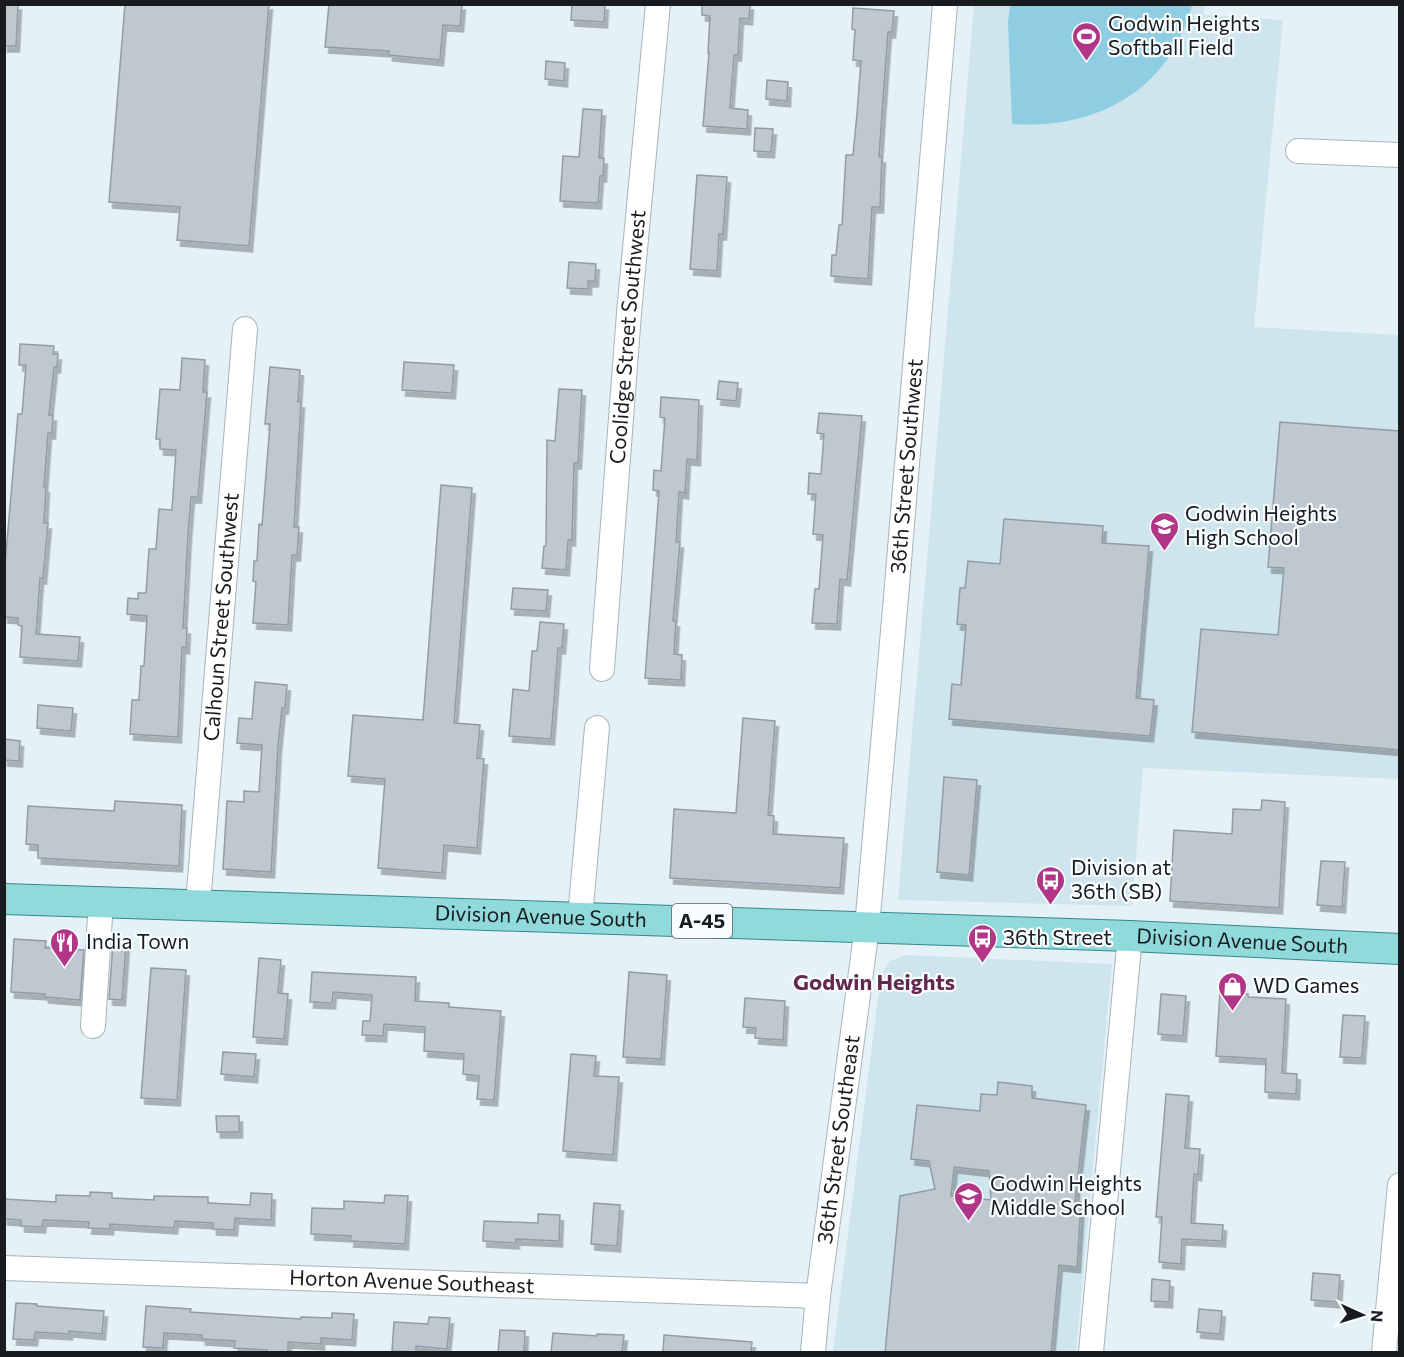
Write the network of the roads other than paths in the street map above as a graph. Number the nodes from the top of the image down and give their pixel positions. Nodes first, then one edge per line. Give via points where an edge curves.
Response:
1 (658, 4) edge
2 (945, 4) edge
3 (1298, 151) dead end
4 (1400, 155) edge
5 (245, 329) dead end
6 (602, 669) dead end
7 (597, 729) dead end
8 (4, 899) edge
9 (101, 901) junction
10 (198, 904) junction
11 (580, 917) junction
12 (867, 927) junction
13 (1130, 936) junction
14 (1400, 949) edge
15 (93, 1026) dead end
16 (1400, 1185) edge
17 (4, 1268) edge
18 (818, 1296) junction
19 (813, 1353) edge
20 (1091, 1353) edge
21 (1384, 1353) edge

1 - 6 street, Coolidge Street Southwest
2 - 12 street, 36th Street Southwest
3 - 4 street
5 - 10 street, Calhoun Street Southwest
7 - 11 street
8 - 9 main road, Division Avenue South / A-45
9 - 10 main road, Division Avenue South / A-45
9 - 15 street
10 - 11 main road, Division Avenue South / A-45
11 - 12 main road, Division Avenue South / A-45
12 - 13 main road, Division Avenue South / A-45
12 - 18 street, 36th Street Southeast
13 - 14 main road, Division Avenue South / A-45
13 - 20 street
16 - 21 street
17 - 18 street, Horton Avenue Southeast
18 - 19 street, 36th Street Southeast

